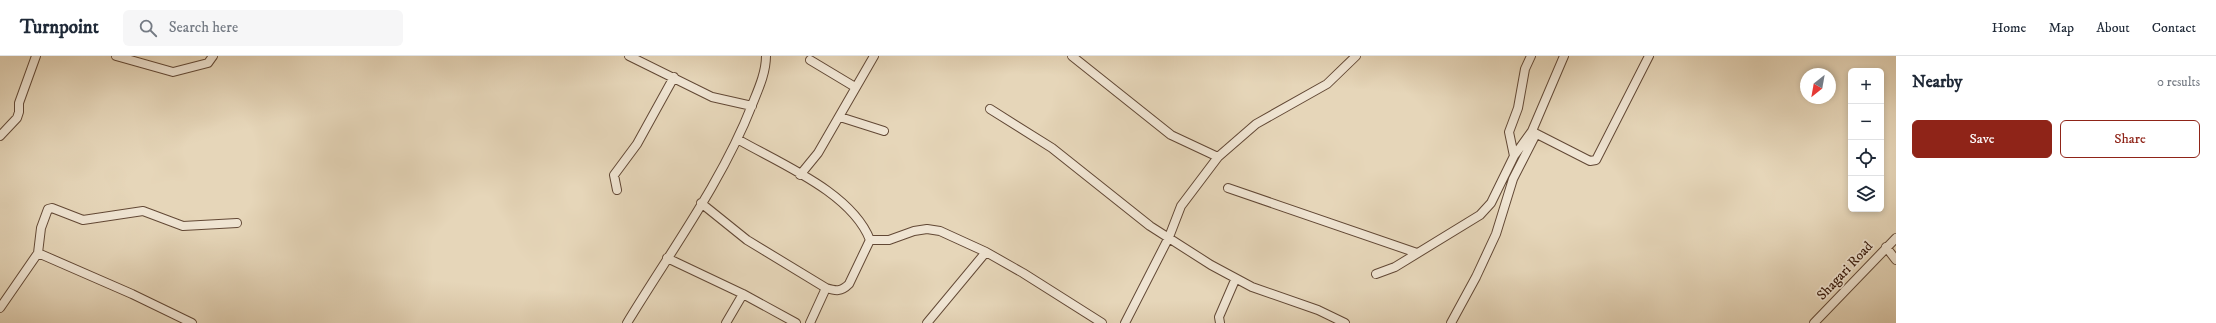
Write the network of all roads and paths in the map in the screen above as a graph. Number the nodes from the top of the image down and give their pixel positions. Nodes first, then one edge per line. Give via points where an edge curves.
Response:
1 (36, 56) edge
2 (116, 56) edge
3 (213, 56) edge
4 (629, 56) edge
5 (766, 56) edge
6 (874, 56) edge
7 (1072, 56) edge
8 (1356, 56) edge
9 (1531, 56) edge
10 (1564, 56) edge
11 (1649, 56) edge
12 (810, 60) dead end
13 (674, 77) junction
14 (855, 87) junction
15 (752, 106) junction
16 (990, 109) dead end
17 (840, 117) junction
18 (884, 131) dead end
19 (1534, 132) junction
20 (0, 136) edge
21 (739, 140) junction
22 (1514, 156) junction
23 (1218, 158) junction
24 (800, 175) junction
25 (1228, 188) dead end
26 (617, 190) dead end
27 (701, 203) junction
28 (237, 224) dead end
29 (1169, 237) junction
30 (1896, 238) edge
31 (870, 240) junction
32 (1886, 247) junction
33 (986, 252) junction
34 (38, 253) junction
35 (1417, 253) junction
36 (667, 258) junction
37 (1896, 260) edge
38 (1376, 274) dead end
39 (1236, 280) junction
40 (826, 288) junction
41 (743, 294) junction
42 (0, 308) edge
43 (192, 323) edge
44 (628, 323) edge
45 (726, 323) edge
46 (796, 323) edge
47 (810, 323) edge
48 (927, 323) edge
49 (1102, 323) edge
50 (1125, 323) edge
51 (1220, 323) edge
52 (1345, 323) edge
53 (1451, 323) edge
54 (1814, 323) edge

1 - 20 street via 19,103 17,118
2 - 3 street via 173,72 208,63
4 - 13 street
5 - 15 street via 760,87
6 - 14 street
7 - 23 street via 1171,135
8 - 23 street via 1327,84 1256,124
9 - 22 street via 1525,69 1518,108 1509,132
10 - 19 street
11 - 19 street via 1596,160 1590,161
12 - 14 street
13 - 15 street via 712,97
13 - 26 street via 637,144 614,175
14 - 17 street
15 - 21 street
16 - 29 street via 1058,153 1150,226
17 - 18 street
17 - 24 street via 818,153
19 - 22 street
19 - 53 street via 1496,234
21 - 24 street
21 - 27 street
22 - 35 street via 1486,210
23 - 29 street via 1181,206
24 - 31 street via 854,213 866,228
25 - 35 street
27 - 36 street
27 - 40 street via 747,240
28 - 34 street via 183,226 143,211 82,220 52,208 44,217
29 - 39 street
29 - 50 street
30 - 32 street, Shagari Road
31 - 33 street via 889,240 927,228 952,236
31 - 40 street via 844,290
32 - 37 street
32 - 54 street, Shagari Road
33 - 48 street
33 - 49 street
34 - 42 street
34 - 43 street
35 - 38 street via 1395,267
36 - 41 street
36 - 44 street
39 - 51 street via 1219,317
39 - 52 street via 1318,310
40 - 47 street
41 - 45 street
41 - 46 street

